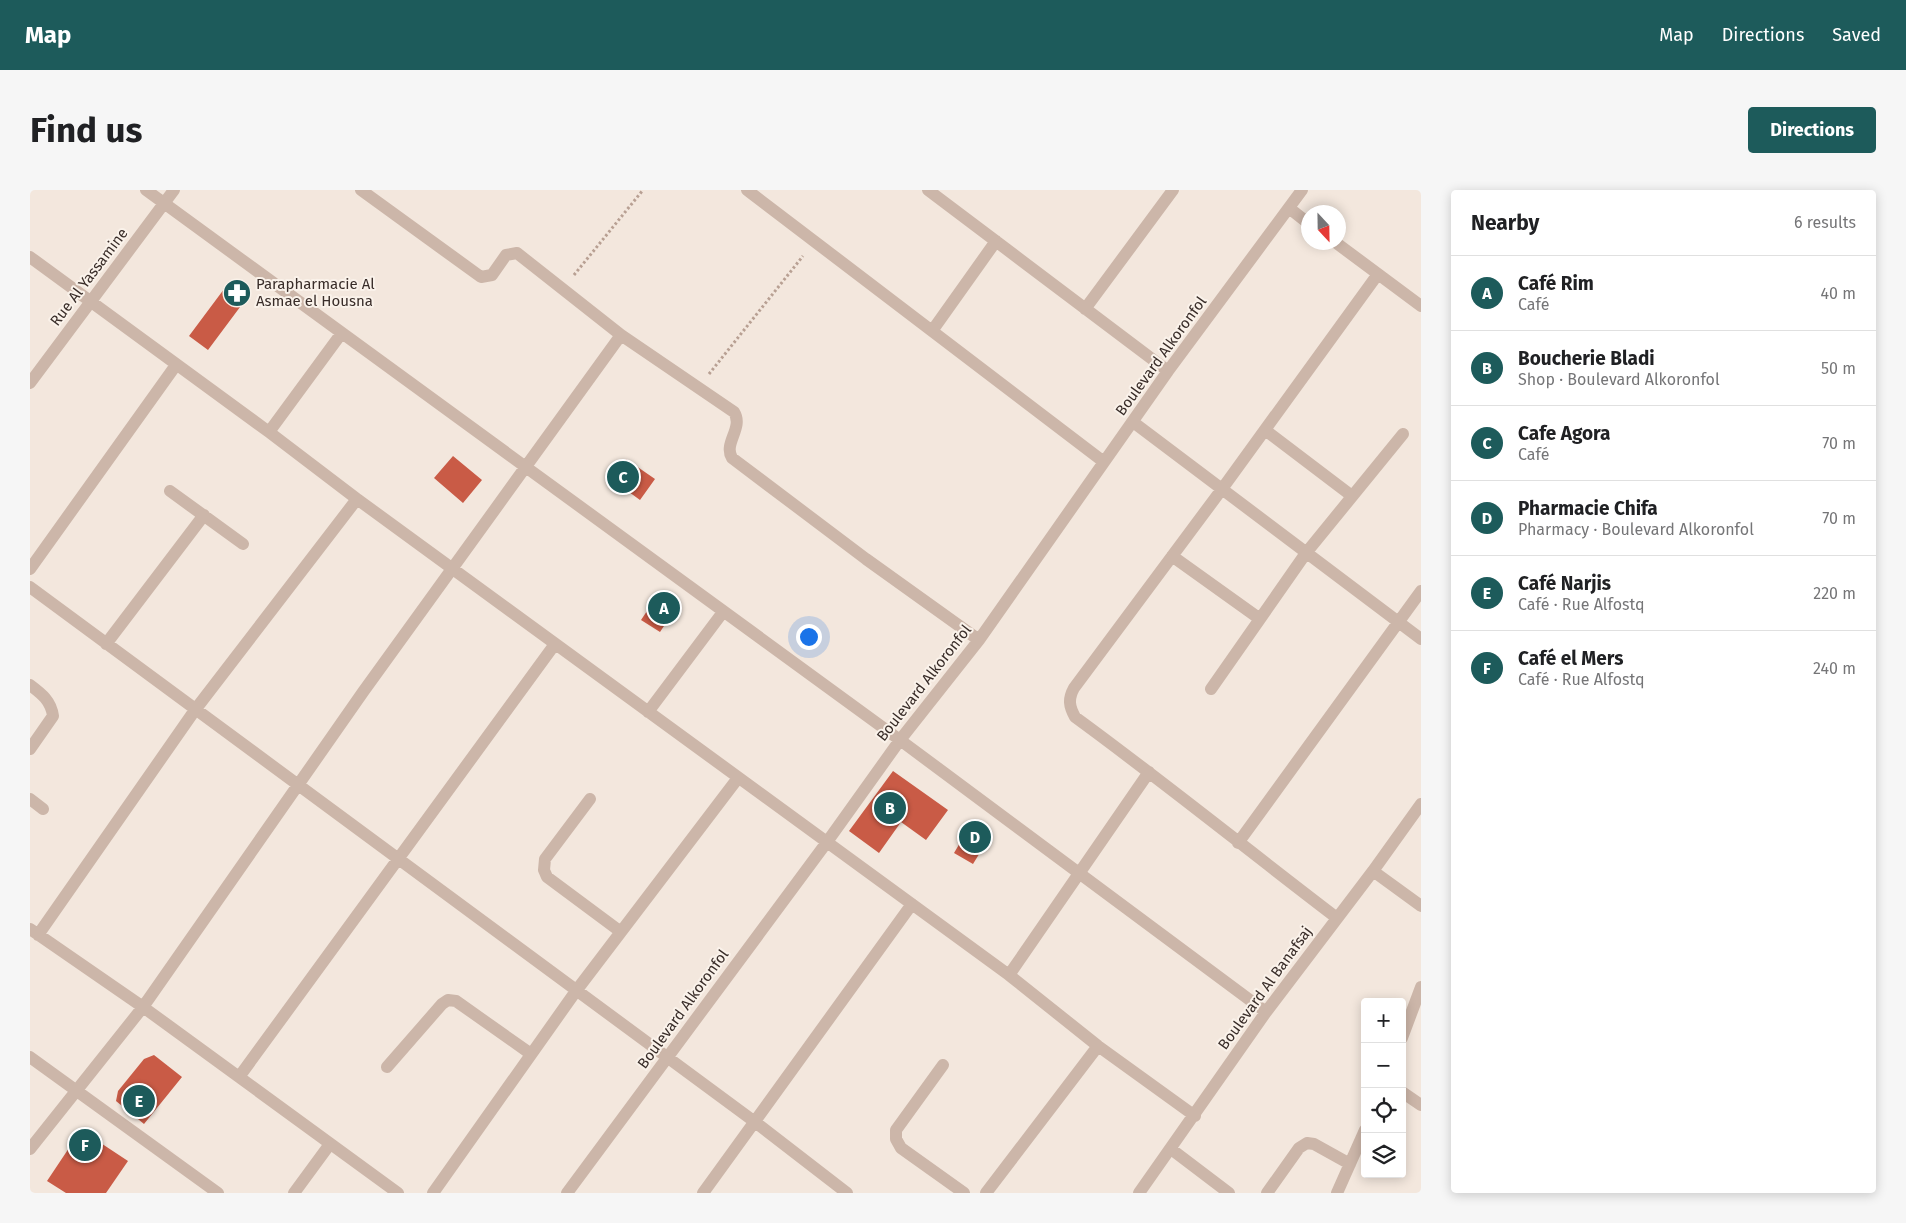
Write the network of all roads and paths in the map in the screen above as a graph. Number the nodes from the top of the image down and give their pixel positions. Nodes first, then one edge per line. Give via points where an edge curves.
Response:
1 (146, 190) edge
2 (174, 190) edge
3 (361, 190) edge
4 (643, 190) edge
5 (747, 190) edge
6 (928, 190) edge
7 (1173, 190) edge
8 (1302, 190) edge
9 (164, 204) junction
10 (1289, 208) junction
11 (1301, 217) edge
12 (814, 241) junction
13 (996, 241) junction
14 (1346, 250) edge
15 (30, 257) edge
16 (1378, 274) junction
17 (563, 290) junction
18 (91, 301) junction
19 (1421, 306) edge
20 (1085, 308) junction
21 (932, 331) junction
22 (342, 334) junction
23 (620, 335) junction
24 (176, 365) junction
25 (1168, 371) junction
26 (30, 383) edge
27 (698, 388) junction
28 (1133, 422) junction
29 (1264, 430) junction
30 (269, 432) junction
31 (1403, 434) dead end
32 (1104, 462) junction
33 (524, 466) junction
34 (1222, 489) junction
35 (170, 491) dead end
36 (1352, 496) junction
37 (357, 499) junction
38 (204, 515) junction
39 (243, 544) dead end
40 (1306, 553) junction
41 (1172, 556) junction
42 (30, 569) edge
43 (452, 569) junction
44 (30, 587) edge
45 (1421, 591) edge
46 (723, 612) junction
47 (1260, 619) junction
48 (1398, 622) junction
49 (1421, 639) edge
50 (979, 640) junction
51 (106, 644) junction
52 (556, 644) junction
53 (30, 685) edge
54 (1211, 689) dead end
55 (195, 710) junction
56 (648, 712) junction
57 (900, 740) junction
58 (30, 749) edge
59 (1150, 772) junction
60 (738, 778) junction
61 (299, 786) junction
62 (590, 798) dead end
63 (30, 800) edge
64 (1421, 804) edge
65 (43, 809) dead end
66 (827, 842) junction
67 (1238, 843) junction
68 (397, 859) junction
69 (1373, 871) junction
70 (1079, 872) junction
71 (912, 904) junction
72 (1421, 906) edge
73 (1337, 918) junction
74 (34, 932) edge
75 (621, 932) junction
76 (1009, 975) junction
77 (1421, 987) edge
78 (576, 991) junction
79 (143, 1006) junction
80 (1266, 1012) junction
81 (1406, 1027) edge
82 (1098, 1046) junction
83 (531, 1054) junction
84 (30, 1057) edge
85 (668, 1058) junction
86 (943, 1065) dead end
87 (386, 1067) dead end
88 (239, 1077) junction
89 (76, 1090) junction
90 (1406, 1095) edge
91 (1421, 1105) edge
92 (1194, 1116) junction
93 (755, 1122) junction
94 (1364, 1133) edge
95 (330, 1144) junction
96 (30, 1149) edge
97 (1171, 1149) junction
98 (1350, 1164) junction
99 (218, 1193) edge
100 (294, 1193) edge
101 (398, 1193) edge
102 (433, 1193) edge
103 (567, 1193) edge
104 (703, 1193) edge
105 (847, 1193) edge
106 (964, 1193) edge
107 (986, 1193) edge
108 (1140, 1193) edge
109 (1229, 1193) edge
110 (1267, 1193) edge
111 (1336, 1193) edge

1 - 9 street
2 - 9 street, Rue Al Yassamine
3 - 17 street via 481,277 492,276 506,256 517,253
4 - 17 path
5 - 12 street
6 - 13 street
7 - 20 street
8 - 10 street, Boulevard Alkoronfol
9 - 18 street, Rue Al Yassamine
9 - 22 street
10 - 11 street
10 - 25 street, Boulevard Alkoronfol
12 - 21 street
12 - 27 path
13 - 20 street
13 - 21 street
14 - 16 street
15 - 18 street
16 - 19 street
16 - 29 street
17 - 23 street
18 - 24 street
18 - 26 street, Rue Al Yassamine
20 - 25 street
21 - 32 street
22 - 30 street
22 - 33 street
23 - 27 street
23 - 33 street
24 - 30 street
24 - 42 street
25 - 28 street, Boulevard Alkoronfol
27 - 50 street via 737,417 738,424 729,448 732,458
28 - 32 street, Boulevard Alkoronfol
28 - 34 street
29 - 34 street
29 - 36 street
30 - 37 street
31 - 36 street
32 - 50 street, Boulevard Alkoronfol
33 - 43 street
33 - 46 street
34 - 40 street
34 - 41 street
35 - 38 street
36 - 40 street
37 - 43 street
37 - 55 street
38 - 39 street
38 - 51 street
40 - 47 street
40 - 48 street
41 - 47 street
41 - 59 street via 1069,697 1075,717
43 - 52 street
43 - 61 street
44 - 51 street
45 - 48 street
46 - 56 street
46 - 57 street
47 - 54 street
48 - 49 street
48 - 67 street
50 - 57 street, Boulevard Alkoronfol
51 - 55 street
52 - 56 street
52 - 68 street
53 - 58 street via 51,706 53,716
55 - 61 street
55 - 74 street
56 - 60 street
57 - 66 street, Boulevard Alkoronfol
57 - 70 street
59 - 67 street
59 - 70 street
60 - 66 street
60 - 75 street
61 - 68 street
61 - 79 street
62 - 75 street via 545,859 544,870 547,877
63 - 65 street
64 - 69 street, Boulevard Al Banafsaj
66 - 71 street
66 - 85 street, Boulevard Alkoronfol
67 - 73 street
68 - 78 street
68 - 88 street
69 - 72 street
69 - 73 street, Boulevard Al Banafsaj
70 - 76 street
70 - 80 street
71 - 76 street
71 - 93 street
73 - 80 street, Boulevard Al Banafsaj
74 - 79 street
75 - 78 street
76 - 82 street
77 - 81 street
78 - 83 street
78 - 85 street
79 - 88 street
79 - 89 street
80 - 92 street, Boulevard Al Banafsaj
82 - 92 street
82 - 107 street
83 - 87 street via 456,1001 448,1000
83 - 102 street
84 - 89 street
85 - 93 street
85 - 103 street, Boulevard Alkoronfol
86 - 106 street via 896,1130 896,1139 901,1148
88 - 95 street
89 - 96 street
89 - 99 street
90 - 91 street
92 - 97 street, Boulevard Al Banafsaj
93 - 104 street
93 - 105 street
94 - 98 street
95 - 100 street
95 - 101 street
97 - 108 street, Boulevard Al Banafsaj
97 - 109 street
98 - 110 street via 1307,1143 1299,1148
98 - 111 street

